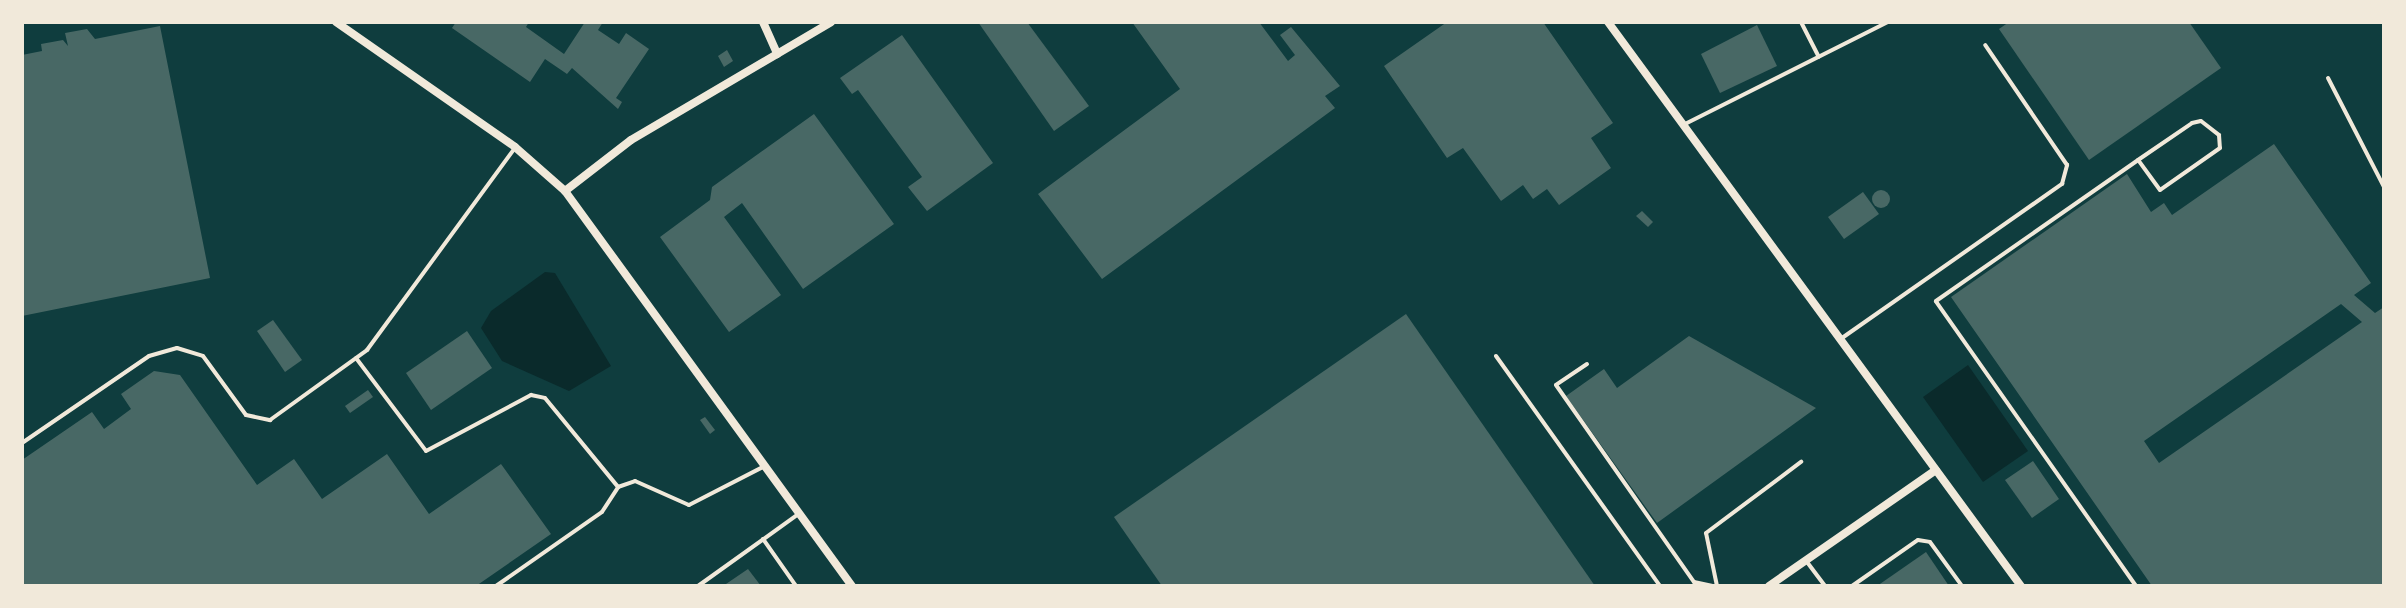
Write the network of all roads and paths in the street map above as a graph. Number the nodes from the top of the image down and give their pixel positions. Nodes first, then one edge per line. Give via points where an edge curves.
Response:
1 (336, 22) edge
2 (763, 22) edge
3 (831, 22) edge
4 (1608, 22) edge
5 (1801, 22) edge
6 (1888, 22) edge
7 (1985, 45) dead end
8 (777, 54) junction
9 (1819, 57) junction
10 (2328, 78) dead end
11 (1683, 125) junction
12 (515, 147) junction
13 (2138, 160) junction
14 (2384, 187) edge
15 (565, 191) junction
16 (1840, 340) junction
17 (1496, 356) dead end
18 (356, 358) junction
19 (1587, 364) dead end
20 (22, 443) edge
21 (1801, 462) dead end
22 (766, 465) junction
23 (1936, 470) junction
24 (618, 487) junction
25 (800, 513) junction
26 (763, 539) junction
27 (1806, 560) junction
28 (496, 586) edge
29 (698, 586) edge
30 (796, 586) edge
31 (852, 586) edge
32 (1660, 586) edge
33 (1715, 586) edge
34 (1769, 586) edge
35 (1825, 586) edge
36 (1852, 586) edge
37 (1962, 586) edge
38 (2021, 586) edge
39 (2136, 586) edge

1 - 12 street
2 - 8 street
3 - 8 street
4 - 11 street
5 - 9 lane
6 - 9 lane
7 - 16 lane via 2067,165 2062,184
8 - 15 street via 631,140
9 - 11 lane
10 - 14 lane
11 - 16 street
12 - 15 street
12 - 18 lane
13 - 13 lane via 2192,123 2201,121 2219,135 2220,148 2160,190
13 - 39 lane via 1936,301
15 - 22 street
16 - 23 street
17 - 32 lane
18 - 20 lane via 262,421 246,415 203,356 163,350
18 - 24 lane via 426,451 531,395 545,398
19 - 33 lane via 1556,385 1694,582
21 - 33 lane via 1706,533
22 - 24 lane via 689,505 635,481
22 - 25 street
23 - 27 street
23 - 38 street
24 - 28 lane via 602,512
25 - 26 lane
25 - 31 street
26 - 29 lane
26 - 30 lane
27 - 34 street
27 - 35 lane
36 - 37 lane via 1918,540 1930,542

